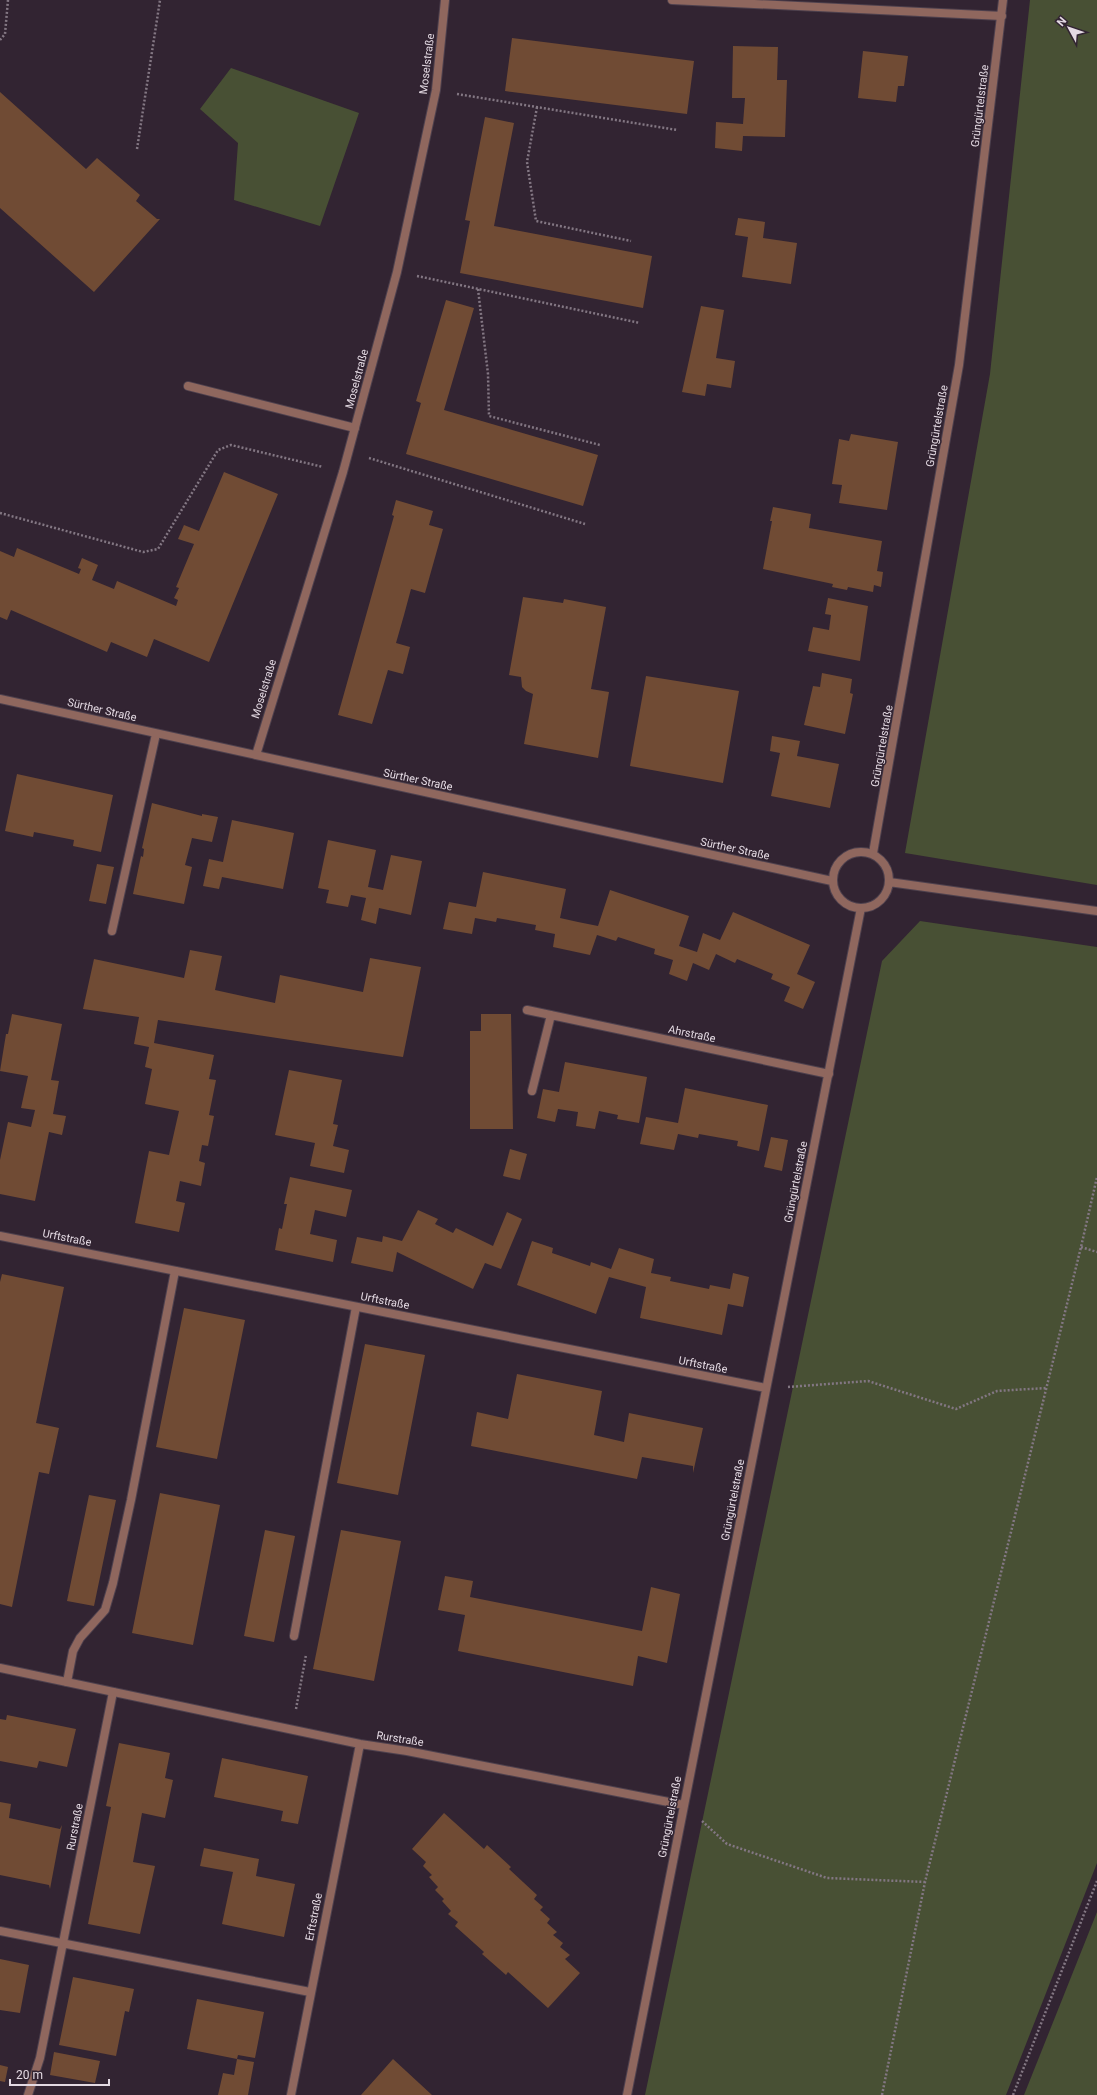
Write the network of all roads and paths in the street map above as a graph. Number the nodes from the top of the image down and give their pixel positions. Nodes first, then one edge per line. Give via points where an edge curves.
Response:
1 (8, 0) edge
2 (160, 0) edge
3 (445, 0) edge
4 (672, 0) edge
5 (1004, 0) edge
6 (1002, 16) junction
7 (0, 40) edge
8 (436, 90) junction
9 (537, 107) junction
10 (677, 130) dead end
11 (137, 149) dead end
12 (631, 241) dead end
13 (397, 272) junction
14 (478, 289) junction
15 (640, 323) dead end
16 (188, 386) dead end
17 (355, 428) junction
18 (600, 445) dead end
19 (348, 452) junction
20 (343, 472) junction
21 (0, 513) edge
22 (585, 524) dead end
23 (0, 699) edge
24 (156, 734) junction
25 (256, 755) junction
26 (873, 853) junction
27 (832, 881) junction
28 (889, 882) junction
29 (861, 908) junction
30 (1097, 911) edge
31 (112, 931) dead end
32 (527, 1010) dead end
33 (551, 1015) junction
34 (829, 1074) junction
35 (532, 1091) dead end
36 (1097, 1177) edge
37 (0, 1236) edge
38 (1082, 1247) junction
39 (1097, 1252) edge
40 (175, 1271) junction
41 (356, 1307) junction
42 (766, 1388) junction
43 (1046, 1388) junction
44 (294, 1636) joint
45 (0, 1668) edge
46 (67, 1682) junction
47 (113, 1692) junction
48 (292, 1730) junction
49 (360, 1744) junction
50 (684, 1805) junction
51 (925, 1882) junction
52 (1097, 1882) edge
53 (0, 1931) edge
54 (63, 1944) junction
55 (310, 1992) junction
56 (28, 2095) edge
57 (291, 2095) edge
58 (627, 2095) edge
59 (882, 2095) edge
60 (1013, 2095) edge

1 - 7 path via 6,34
2 - 11 path
3 - 8 street, Moselstraße
4 - 6 street
5 - 6 street, Grüngürtelstraße
6 - 26 street, Grüngürtelstraße via 958,365
8 - 9 path
8 - 13 street, Moselstraße
9 - 10 path
9 - 12 path via 527,162 536,221
13 - 14 path
13 - 17 street, Moselstraße
14 - 15 path
14 - 18 path via 488,374 489,416
16 - 17 street
17 - 19 street, Moselstraße
19 - 20 street, Moselstraße
19 - 22 path
20 - 21 path via 231,445 218,450 158,549 143,552
20 - 25 street, Moselstraße
23 - 24 street, Sürther Straße
24 - 25 street, Sürther Straße
24 - 31 street
25 - 27 street, Sürther Straße
26 - 27 street via 859,851 845,856 835,866
26 - 28 street via 882,860 888,871
27 - 29 street via 836,895 847,905
28 - 29 street via 880,901 871,907
28 - 30 street
29 - 34 street, Grüngürtelstraße
32 - 33 street, Ahrstraße
33 - 34 street, Ahrstraße
33 - 35 street
34 - 42 street, Grüngürtelstraße
36 - 38 path
37 - 40 street, Urftstraße
38 - 39 path
38 - 43 path
40 - 41 street, Urftstraße
40 - 46 street via 113,1583 105,1610 80,1638 74,1651
41 - 42 street, Urftstraße
41 - 44 street
42 - 43 path via 868,1381 956,1409 997,1391
42 - 50 street, Grüngürtelstraße
43 - 51 path
44 - 48 path via 306,1653
45 - 46 street, Rurstraße
46 - 47 street, Rurstraße
47 - 48 street, Rurstraße
47 - 54 street, Rurstraße
48 - 49 street, Rurstraße
49 - 50 street, Rurstraße
49 - 55 street, Erftstraße
50 - 51 path via 727,1844 826,1878
50 - 58 street, Grüngürtelstraße
51 - 59 path
52 - 60 path
53 - 54 street
54 - 55 street
54 - 56 street via 40,2058
55 - 57 street, Erftstraße

